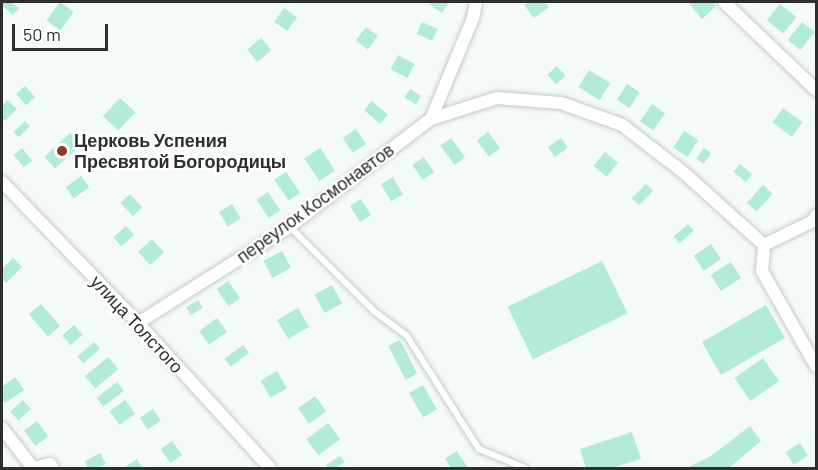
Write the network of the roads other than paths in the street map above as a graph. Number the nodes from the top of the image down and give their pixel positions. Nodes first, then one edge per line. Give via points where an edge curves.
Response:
1 (476, 2) edge
2 (724, 2) edge
3 (816, 90) edge
4 (430, 119) junction
5 (2, 182) edge
6 (815, 220) edge
7 (289, 227) junction
8 (764, 245) junction
9 (138, 323) junction
10 (816, 366) edge
11 (2, 428) edge
12 (53, 468) edge
13 (270, 468) edge
14 (525, 468) edge

1 - 4 street, переулок Космонавтов via 473,18
2 - 3 street
4 - 7 street, переулок Космонавтов
4 - 8 street, переулок Космонавтов via 497,98 561,103 622,125 683,172
5 - 9 street, улица Толстого
6 - 8 street
7 - 9 street, переулок Космонавтов
7 - 14 lane via 374,310 407,336 479,449
8 - 10 street via 762,271
9 - 13 street, улица Толстого
11 - 12 street via 33,468 50,464

